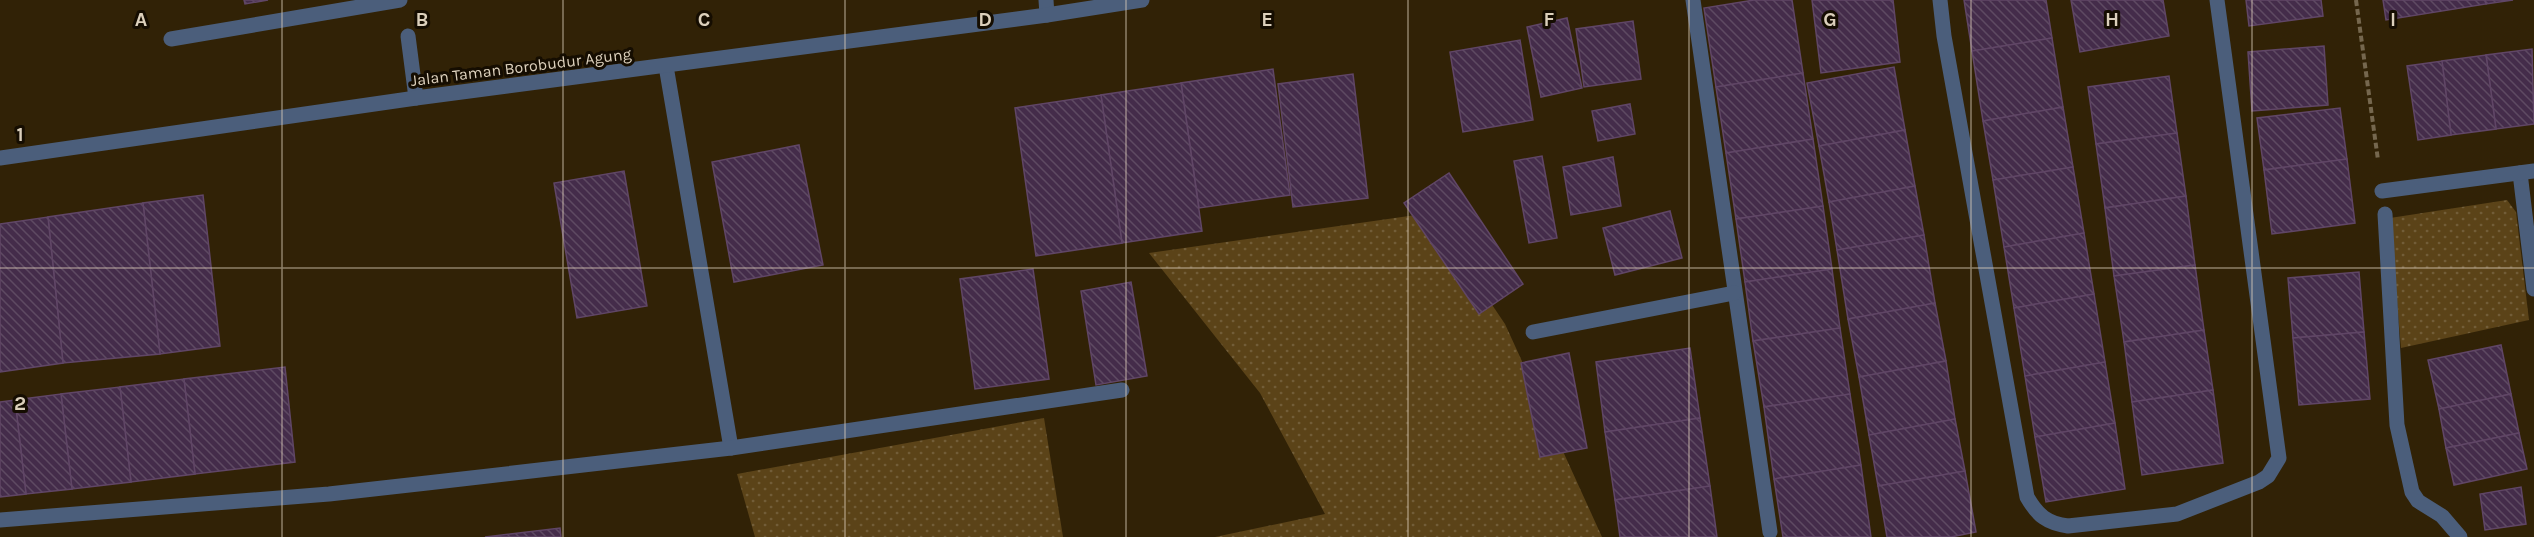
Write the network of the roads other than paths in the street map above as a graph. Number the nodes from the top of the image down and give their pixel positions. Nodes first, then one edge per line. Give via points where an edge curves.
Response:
1 (400, 0) edge
2 (1142, 0) edge
3 (1693, 0) edge
4 (1940, 0) edge
5 (2217, 0) edge
6 (1046, 8) edge
7 (408, 36) dead end
8 (171, 39) dead end
9 (666, 66) junction
10 (416, 98) junction
11 (0, 158) edge
12 (2527, 172) edge
13 (2382, 191) road end
14 (2385, 214) dead end
15 (2534, 289) edge
16 (1734, 293) junction
17 (1533, 332) dead end
18 (1122, 390) dead end
19 (731, 448) junction
20 (0, 520) edge
21 (1770, 532) dead end
22 (2460, 537) edge

1 - 8 street
2 - 6 street, Jalan Taman Borobudur Agung
3 - 16 street
4 - 5 street via 2027,497 2042,518 2068,526 2177,514 2259,482 2268,476 2279,458
6 - 9 street, Jalan Taman Borobudur Agung
7 - 10 street
9 - 10 street, Jalan Taman Borobudur Agung
9 - 19 street
10 - 11 street, Jalan Taman Borobudur Agung
12 - 13 street
12 - 15 street
14 - 22 street via 2397,425 2412,492 2418,501 2442,516
16 - 17 street
16 - 21 street
18 - 19 street
19 - 20 street via 329,494

